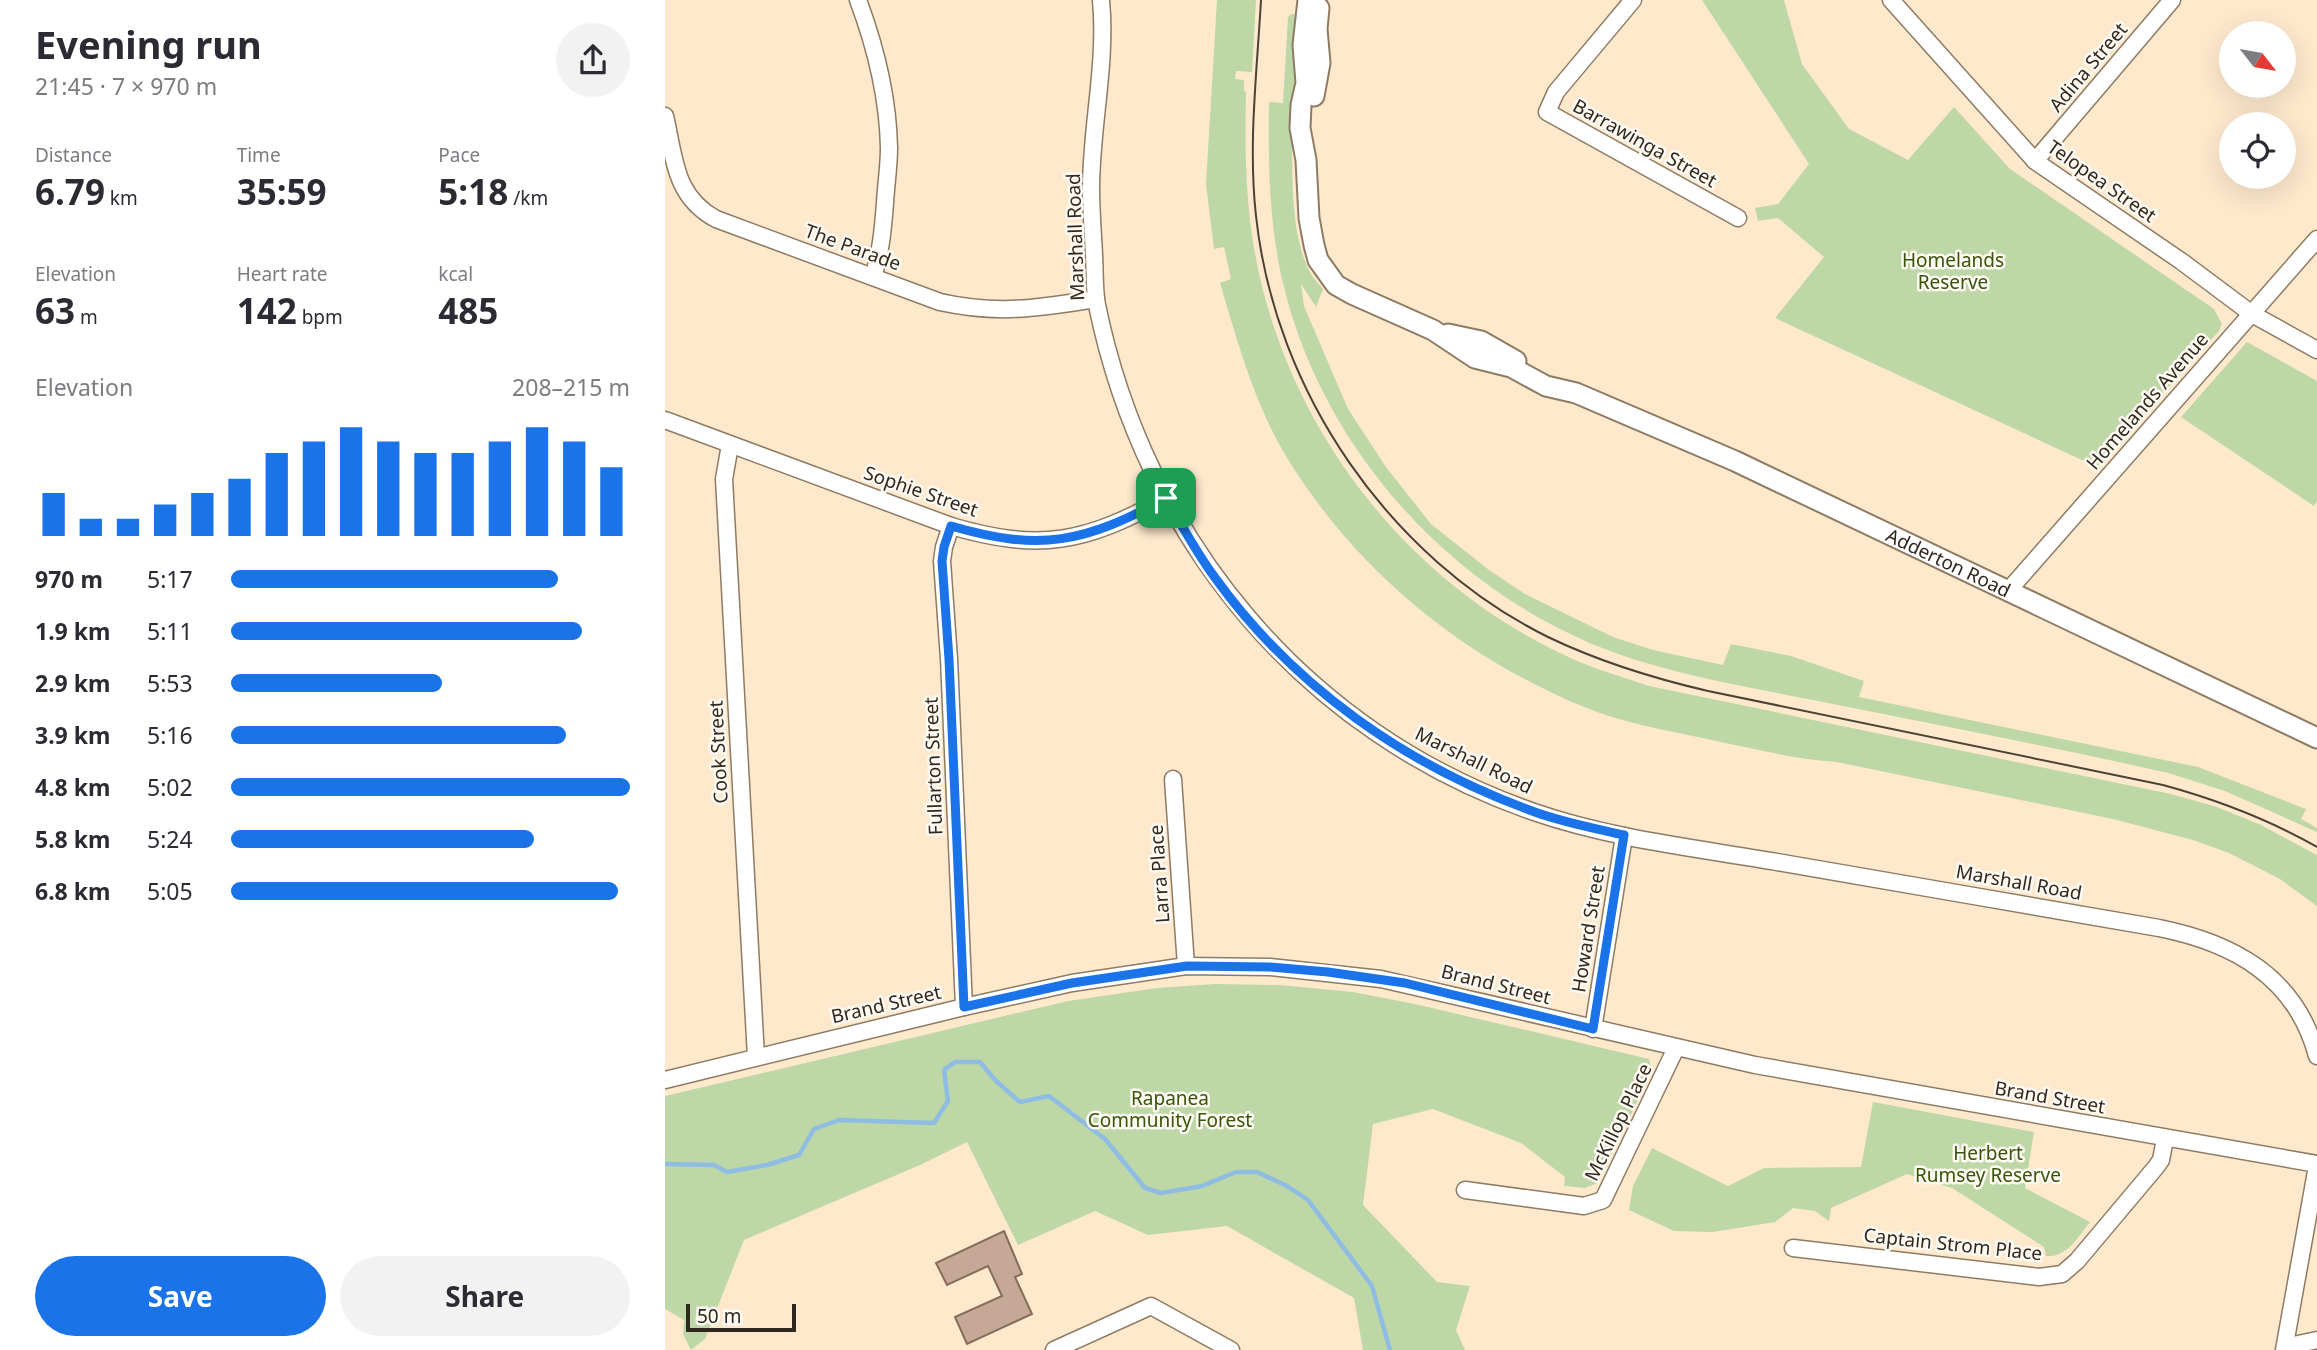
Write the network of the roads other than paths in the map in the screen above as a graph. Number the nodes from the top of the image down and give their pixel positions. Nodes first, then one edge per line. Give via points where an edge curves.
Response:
1 (858, 0) edge
2 (1101, 0) edge
3 (1308, 0) edge
4 (1321, 0) edge
5 (1633, 0) edge
6 (1891, 0) edge
7 (2172, 0) edge
8 (665, 116) edge
9 (1307, 160) junction
10 (2035, 161) junction
11 (1738, 218) dead end
12 (2317, 239) edge
13 (873, 278) junction
14 (1096, 299) junction
15 (2252, 314) junction
16 (2317, 350) edge
17 (665, 420) edge
18 (730, 445) junction
19 (1166, 498) junction
20 (951, 526) junction
21 (2008, 591) junction
22 (2317, 738) edge
23 (1173, 779) dead end
24 (1624, 835) junction
25 (1187, 966) junction
26 (964, 1007) junction
27 (1593, 1029) junction
28 (1676, 1048) junction
29 (756, 1056) junction
30 (2317, 1056) edge
31 (665, 1080) edge
32 (2165, 1139) junction
33 (2317, 1165) edge
34 (1465, 1189) dead end
35 (1793, 1248) dead end
36 (2317, 1340) edge
37 (2284, 1348) edge
38 (1054, 1350) edge
39 (1231, 1350) edge

1 - 13 street via 874,43 888,123 881,253
2 - 14 street, Marshall Road via 1102,59 1091,188
3 - 9 main road, Adderton Road via 1300,121
4 - 9 main road, Adderton Road via 1317,22 1320,63
5 - 11 street, Barrawinga Street via 1556,92 1547,111
6 - 10 street, Telopea Street
7 - 10 street, Adina Street
8 - 13 street, The Parade via 681,185 695,205 716,219
9 - 21 main road, Adderton Road via 1314,245 1318,260 1336,285 1433,330 1481,341 1549,373 1576,393 1735,461
10 - 15 street, Telopea Street
12 - 15 street, Homelands Avenue
13 - 14 street, The Parade via 940,302 986,310 1033,309
14 - 19 street, Marshall Road via 1126,406
15 - 16 street, Telopea Street
15 - 21 street, Homelands Avenue
17 - 18 street, Sophie Street
18 - 20 street, Sophie Street
18 - 29 street, Cook Street via 724,479
19 - 20 street, Sophie Street via 1104,529 1053,540 1009,540
19 - 24 street, Marshall Road via 1216,579 1262,635 1347,713 1418,759 1496,797 1534,812
20 - 26 street, Fullarton Street via 942,561
21 - 22 main road, Adderton Road
23 - 25 street, Larra Place
24 - 27 street, Howard Street
24 - 30 street, Marshall Road via 2195,935 2240,955 2273,980 2297,1010
25 - 26 street, Brand Street via 1072,983
25 - 27 street, Brand Street via 1270,967 1381,979
26 - 29 street, Brand Street
27 - 28 street, Brand Street
28 - 32 street, Brand Street
28 - 34 street, McKillop Place via 1603,1200 1584,1206
29 - 31 street, Brand Street
32 - 33 street, Brand Street
32 - 35 street, Captain Strom Place via 2156,1167 2062,1274 2039,1277
33 - 37 street
36 - 37 street
38 - 39 street via 1151,1306

